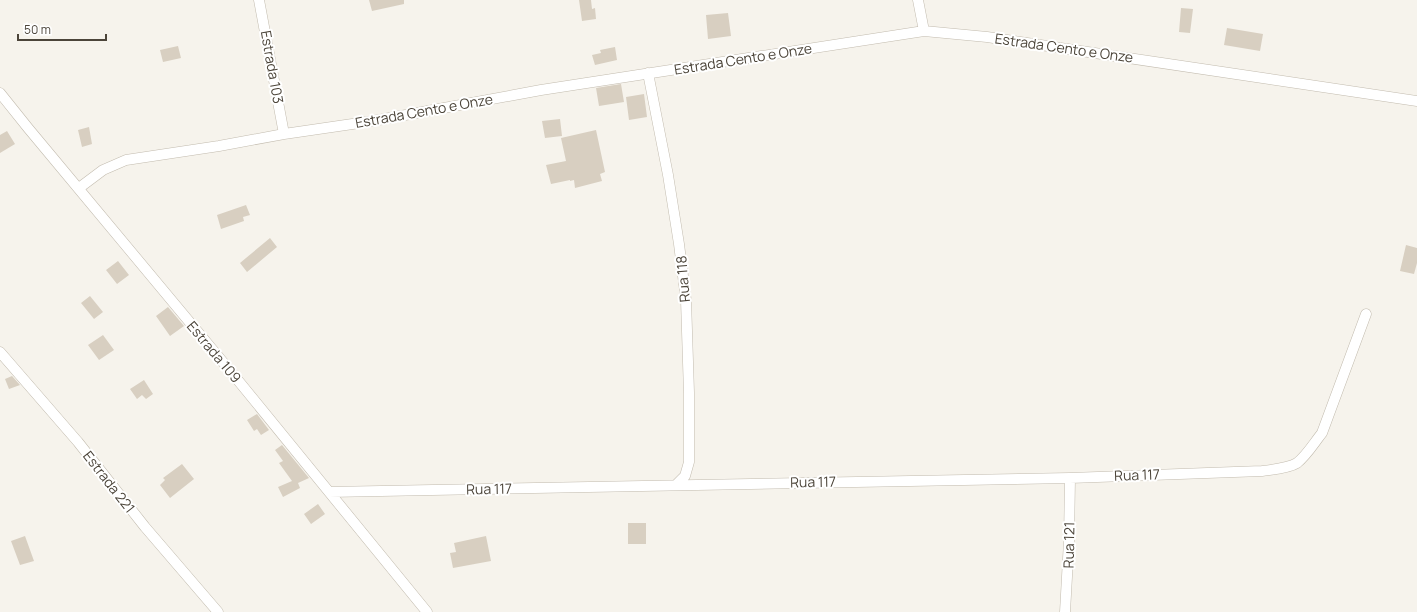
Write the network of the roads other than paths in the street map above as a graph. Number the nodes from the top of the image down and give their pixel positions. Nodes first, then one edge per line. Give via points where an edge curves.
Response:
1 (259, 0) edge
2 (918, 0) edge
3 (924, 31) junction
4 (648, 73) junction
5 (0, 93) edge
6 (1417, 101) edge
7 (284, 134) junction
8 (79, 188) junction
9 (1366, 314) dead end
10 (0, 352) edge
11 (1070, 478) junction
12 (676, 485) junction
13 (329, 492) junction
14 (218, 612) edge
15 (427, 612) edge
16 (1065, 612) edge

1 - 7 street, Estrada 103
2 - 3 street
3 - 4 street, Estrada Cento e Onze
3 - 6 street, Estrada Cento e Onze via 986,37
4 - 7 street, Estrada Cento e Onze
4 - 12 street, Rua 118 via 673,204 686,300 689,462 685,476
5 - 8 street, Estrada 109
7 - 8 street, Estrada Cento e Onze via 126,160 103,170
8 - 13 street, Estrada 109
9 - 11 street, Rua 117 via 1322,433 1296,464 1262,471
10 - 14 street, Estrada 221
11 - 12 street, Rua 117
11 - 16 street, Rua 121 via 1070,541
12 - 13 street, Rua 117
13 - 15 street, Estrada 109

